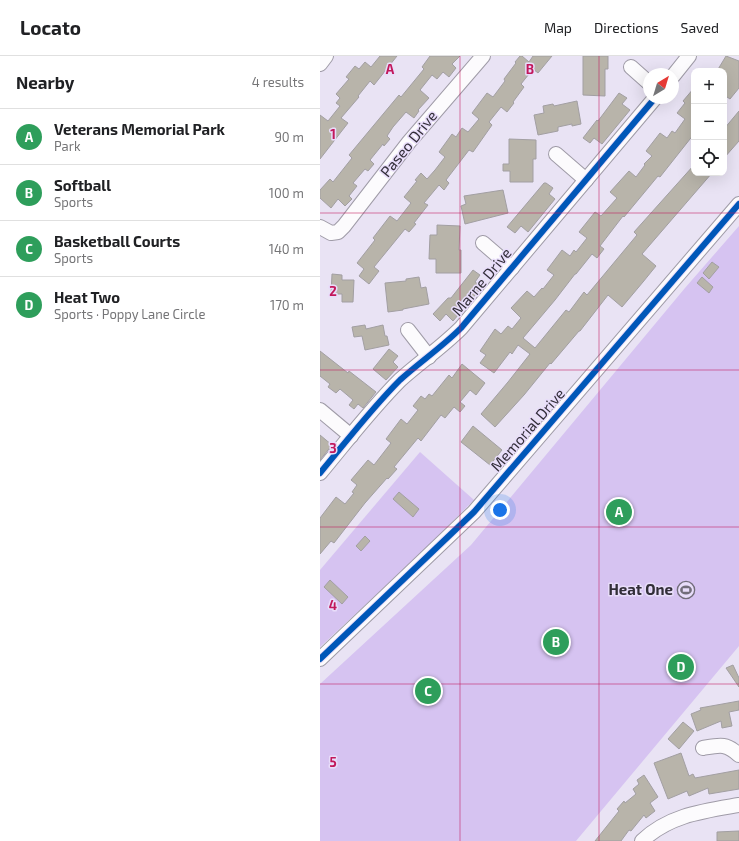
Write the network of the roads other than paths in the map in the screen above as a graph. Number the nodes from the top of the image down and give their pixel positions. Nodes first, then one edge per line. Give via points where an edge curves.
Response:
1 (326, 56) edge
2 (483, 56) edge
3 (689, 56) edge
4 (320, 64) edge
5 (630, 67) dead end
6 (679, 68) edge
7 (643, 78) edge
8 (650, 104) edge
9 (556, 154) dead end
10 (586, 180) junction
11 (739, 204) edge
12 (320, 227) edge
13 (483, 243) dead end
14 (512, 268) junction
15 (408, 330) dead end
16 (429, 357) junction
17 (320, 410) edge
18 (351, 436) junction
19 (320, 474) edge
20 (320, 659) edge
21 (704, 748) dead end
22 (739, 755) edge
23 (739, 805) edge
24 (642, 841) edge

1 - 4 street
2 - 12 street, Paseo Drive via 409,142 344,226 335,233
3 - 6 street
5 - 7 street
8 - 10 street, Marne Drive
9 - 10 street
10 - 14 street, Marne Drive
11 - 20 street, Memorial Drive via 474,512
13 - 14 street
14 - 16 street, Marne Drive via 448,342
15 - 16 street
16 - 18 street, Marne Drive via 389,392
17 - 18 street
18 - 19 street, Marne Drive
21 - 22 street via 725,746
23 - 24 street via 683,816 655,830

